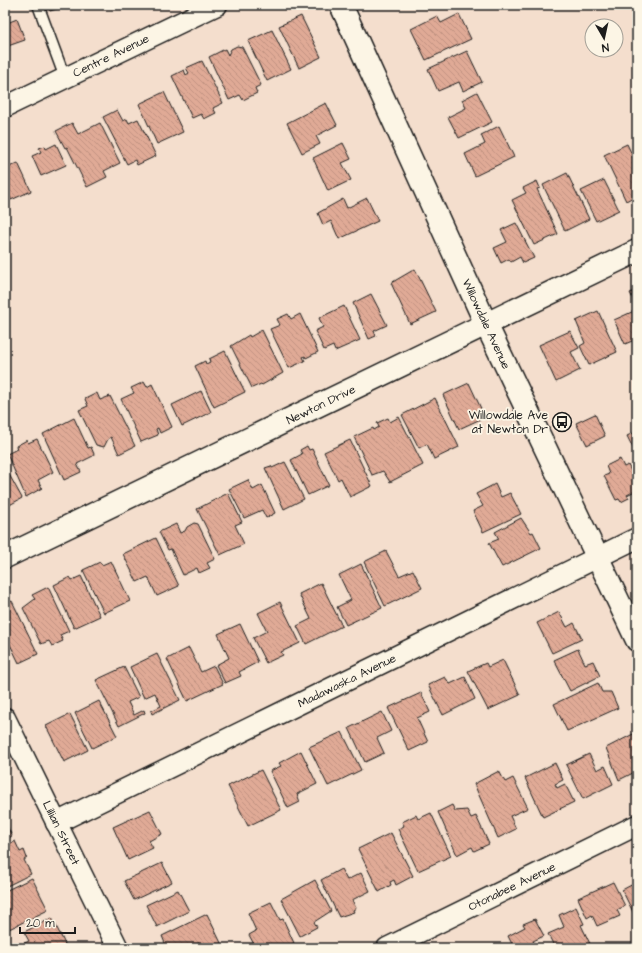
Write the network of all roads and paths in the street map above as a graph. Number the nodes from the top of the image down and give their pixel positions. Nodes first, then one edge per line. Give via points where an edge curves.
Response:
1 (38, 5) edge
2 (217, 5) edge
3 (341, 5) edge
4 (65, 78) junction
5 (5, 107) edge
6 (637, 251) edge
7 (486, 324) junction
8 (637, 538) edge
9 (5, 557) edge
10 (597, 558) junction
11 (637, 640) edge
12 (5, 718) edge
13 (56, 823) junction
14 (637, 826) edge
15 (118, 948) edge
16 (387, 948) edge

1 - 4 lane
2 - 4 street, Centre Avenue
3 - 7 street, Willowdale Avenue
4 - 5 street, Centre Avenue
6 - 7 street, Newton Drive
7 - 9 street, Newton Drive
7 - 10 street, Willowdale Avenue
8 - 10 street, Madawaska Avenue
10 - 11 street, Willowdale Avenue
10 - 13 street, Madawaska Avenue
12 - 13 street, Lillian Street
13 - 15 street, Lillian Street
14 - 16 street, Otonabee Avenue

